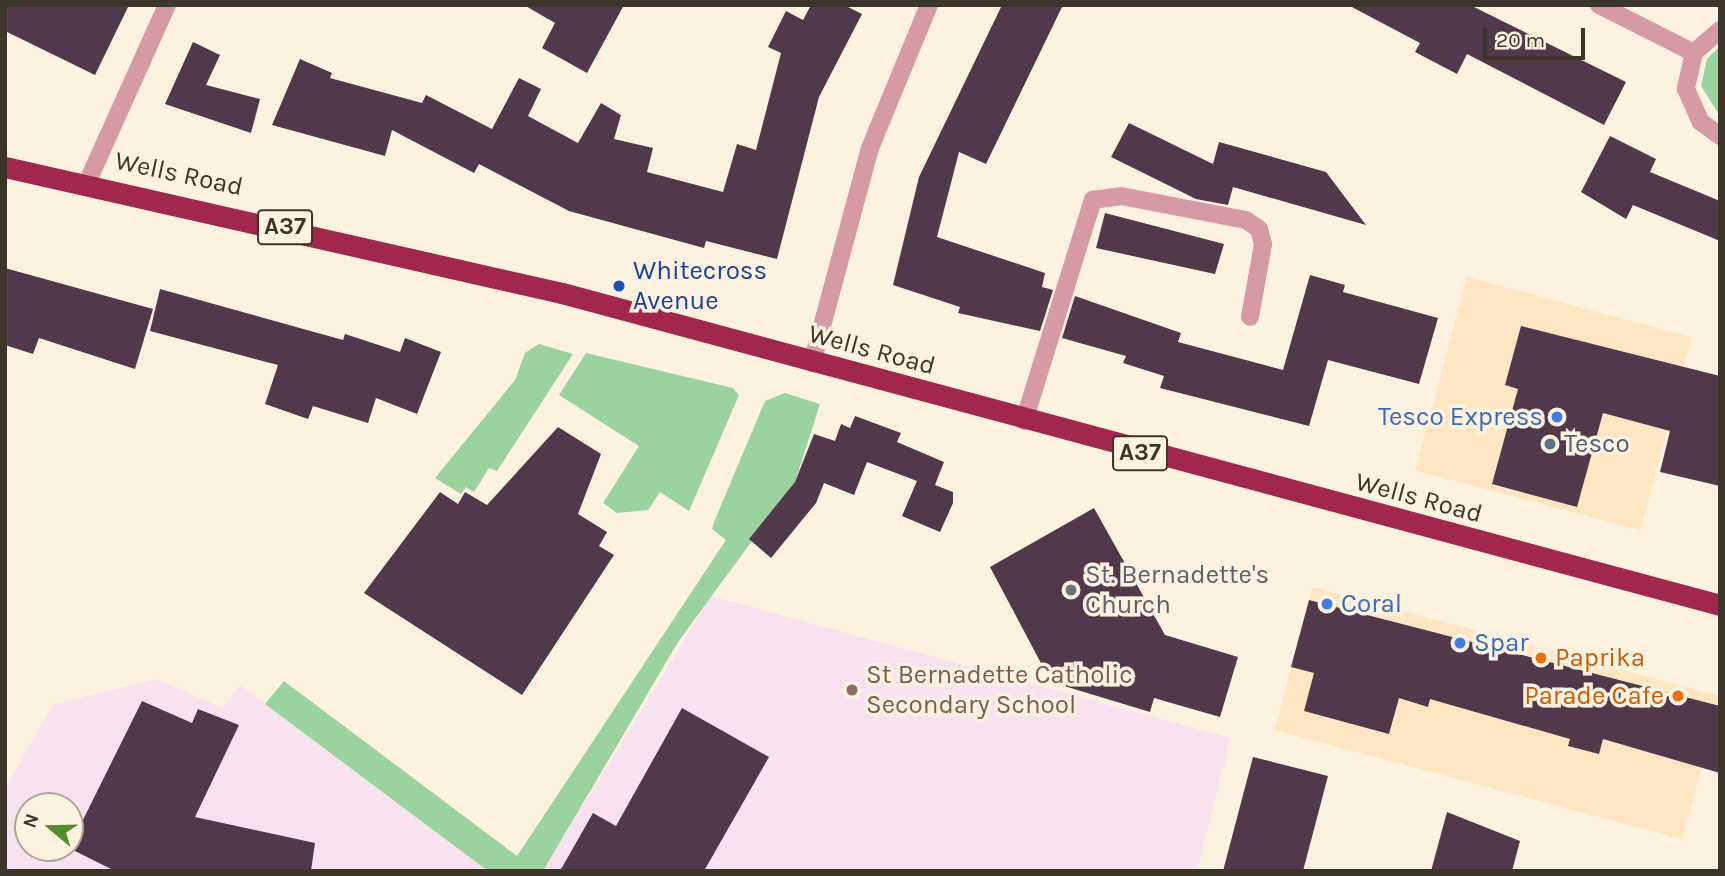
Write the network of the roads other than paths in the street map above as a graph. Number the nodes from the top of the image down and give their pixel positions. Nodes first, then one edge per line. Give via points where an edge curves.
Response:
1 (167, 5) edge
2 (929, 5) edge
3 (1599, 5) edge
4 (1720, 30) edge
5 (1695, 53) junction
6 (1720, 136) edge
7 (5, 167) edge
8 (87, 183) junction
9 (1250, 317) dead end
10 (812, 363) junction
11 (1024, 421) junction
12 (1720, 605) edge

1 - 8 street
2 - 10 street via 870,148
3 - 5 street
4 - 5 street
5 - 6 street via 1688,69 1690,105
7 - 8 highway, Wells Road / A37
8 - 10 highway, Wells Road / A37 via 562,293
9 - 11 street via 1263,244 1259,229 1246,220 1121,196 1093,200
10 - 11 highway, Wells Road / A37
11 - 12 highway, Wells Road / A37

